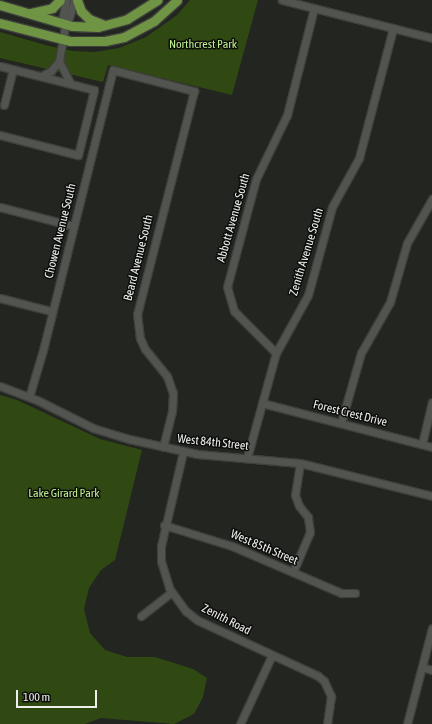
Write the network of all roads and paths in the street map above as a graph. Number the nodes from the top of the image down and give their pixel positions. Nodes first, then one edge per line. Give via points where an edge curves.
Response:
1 (60, 0) edge
2 (66, 0) edge
3 (74, 0) edge
4 (77, 0) edge
5 (156, 0) edge
6 (177, 0) edge
7 (282, 0) edge
8 (0, 5) edge
9 (314, 8) junction
10 (28, 14) junction
11 (0, 23) edge
12 (65, 23) junction
13 (106, 26) junction
14 (393, 28) junction
15 (432, 38) edge
16 (63, 40) junction
17 (59, 61) junction
18 (0, 66) edge
19 (13, 69) junction
20 (113, 70) joint
21 (41, 76) junction
22 (70, 83) junction
23 (4, 105) dead end
24 (0, 135) edge
25 (431, 203) edge
26 (0, 207) edge
27 (73, 226) junction
28 (0, 298) edge
29 (51, 312) junction
30 (276, 353) junction
31 (0, 386) edge
32 (29, 397) junction
33 (432, 402) edge
34 (262, 403) junction
35 (341, 423) junction
36 (422, 444) junction
37 (163, 447) junction
38 (432, 447) edge
39 (183, 452) junction
40 (247, 458) junction
41 (300, 463) junction
42 (432, 496) edge
43 (164, 525) junction
44 (293, 572) junction
45 (172, 592) junction
46 (355, 593) dead end
47 (141, 616) dead end
48 (432, 628) edge
49 (272, 655) junction
50 (422, 667) junction
51 (432, 670) edge
52 (240, 724) edge
53 (327, 724) edge
54 (407, 724) edge

1 - 10 main road via 52,8
2 - 12 street via 63,16
3 - 12 street
4 - 13 main road via 81,11 89,19
5 - 13 main road via 134,16
6 - 16 main road via 154,21 124,37 91,42
7 - 9 street
8 - 10 main road
9 - 14 street
9 - 30 street, Abbott Avenue South via 287,115 256,179 227,286 234,311
10 - 12 main road
11 - 16 main road
12 - 13 main road via 81,27
12 - 16 street
14 - 15 street
14 - 30 street, Zenith Avenue South via 359,158 332,207 308,295
16 - 17 street
17 - 21 street via 51,71
17 - 22 street
18 - 19 street
19 - 21 street
19 - 23 street
20 - 27 street, Chowen Avenue South
20 - 37 street, Beard Avenue South via 194,90 137,314 139,332 145,349 167,376 173,393 172,411
21 - 22 street
22 - 24 street via 94,90 78,155
25 - 35 street via 407,243 390,302 361,353
26 - 27 street
27 - 29 street, Chowen Avenue South
28 - 29 street
29 - 32 street, Chowen Avenue South
30 - 34 street, Zenith Avenue South
31 - 32 street, West 84th Street
32 - 37 street, West 84th Street via 93,428
33 - 36 street
34 - 35 street, Forest Crest Drive
34 - 40 street, Zenith Avenue South
35 - 36 street, Forest Crest Drive
36 - 38 street, Forest Crest Drive
37 - 39 street, West 84th Street
39 - 40 street, West 84th Street
39 - 43 street, Zenith Road
40 - 41 street, West 84th Street
41 - 42 street, West 84th Street
41 - 44 street via 295,495 313,523 309,539
43 - 44 street, West 85th Street via 232,546
43 - 45 street, Zenith Road via 161,561
44 - 46 street, West 85th Street via 342,593
45 - 47 street
45 - 49 street, Zenith Road via 197,620
48 - 50 street
49 - 52 street
49 - 53 street, Zenith Road via 324,681 332,704
50 - 51 street
50 - 54 street

